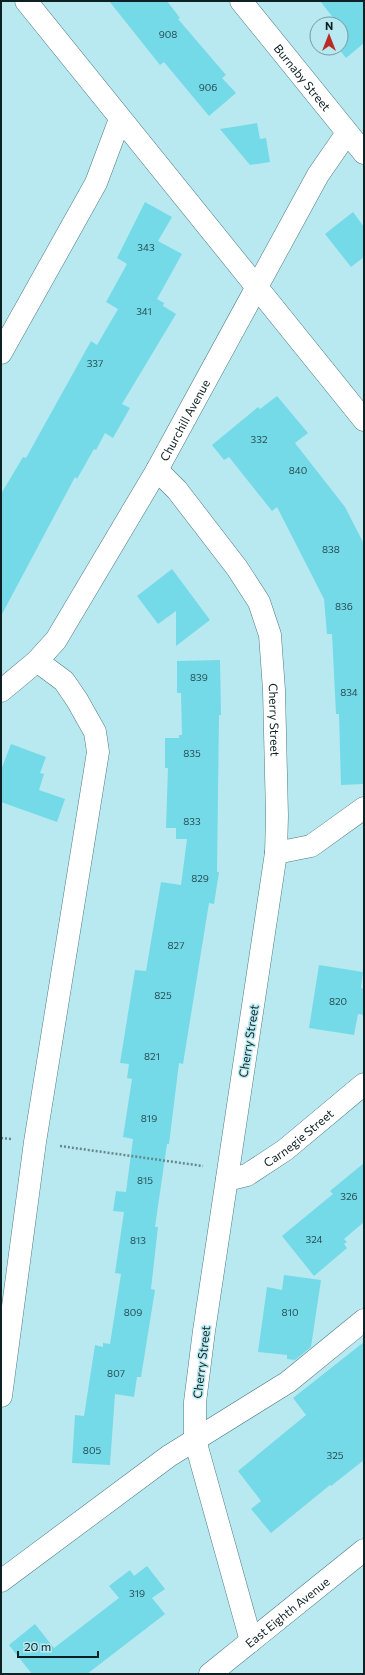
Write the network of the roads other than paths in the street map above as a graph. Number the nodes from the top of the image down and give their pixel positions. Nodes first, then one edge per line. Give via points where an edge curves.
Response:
1 (26, 1) edge
2 (241, 1) edge
3 (120, 119) junction
4 (347, 133) junction
5 (364, 153) edge
6 (257, 286) junction
7 (1, 353) edge
8 (364, 420) edge
9 (157, 470) junction
10 (37, 661) junction
11 (1, 691) edge
12 (364, 808) edge
13 (276, 854) junction
14 (364, 1084) edge
15 (227, 1180) junction
16 (364, 1320) edge
17 (1, 1396) edge
18 (195, 1440) junction
19 (364, 1550) edge
20 (1, 1581) edge
21 (251, 1641) junction
22 (210, 1674) edge

1 - 3 street
2 - 4 street, Burnaby Street
3 - 6 street
3 - 7 street via 96,183
4 - 5 street, Burnaby Street
4 - 6 street, Churchill Avenue via 318,175
6 - 8 street
6 - 9 street, Churchill Avenue
9 - 10 street, Churchill Avenue via 56,640
9 - 13 street, Cherry Street via 177,490 237,568 259,602 270,635 274,690
10 - 11 street, Churchill Avenue
10 - 17 street via 64,681 77,700 95,732 98,752 35,1142
12 - 13 street via 311,846
13 - 15 street, Cherry Street
14 - 15 street, Carnegie Street via 285,1150 247,1175
15 - 18 street, Cherry Street via 196,1394
16 - 18 street via 288,1382
18 - 20 street via 169,1456
18 - 21 street, Cherry Street
19 - 21 street, East Eighth Avenue
21 - 22 street, East Eighth Avenue

